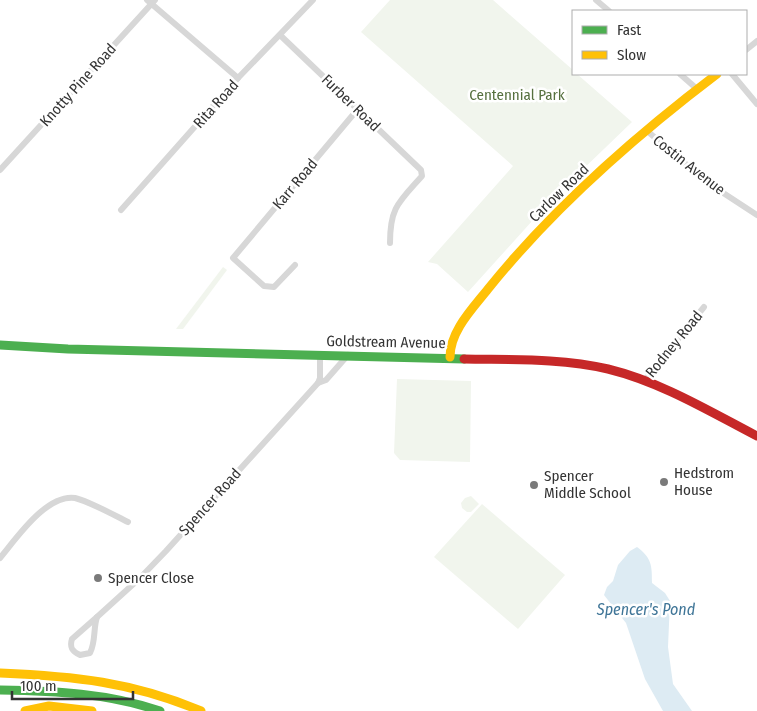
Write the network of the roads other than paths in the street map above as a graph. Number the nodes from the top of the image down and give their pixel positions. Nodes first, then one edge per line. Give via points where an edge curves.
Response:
1 (314, 0) edge
2 (596, 0) edge
3 (151, 1) edge
4 (608, 10) edge
5 (281, 36) junction
6 (757, 41) edge
7 (747, 49) edge
8 (681, 75) edge
9 (716, 75) edge
10 (733, 75) edge
11 (238, 78) junction
12 (696, 89) junction
13 (757, 104) edge
14 (357, 110) junction
15 (646, 130) junction
16 (0, 170) edge
17 (121, 210) dead end
18 (757, 215) edge
19 (390, 243) dead end
20 (295, 265) dead end
21 (704, 307) dead end
22 (0, 345) edge
23 (320, 354) junction
24 (348, 355) junction
25 (450, 357) junction
26 (644, 381) junction
27 (318, 383) junction
28 (757, 436) edge
29 (128, 522) dead end
30 (0, 558) edge
31 (97, 617) junction
32 (0, 673) edge
33 (0, 690) edge
34 (25, 711) edge
35 (92, 711) edge
36 (160, 711) edge
37 (201, 711) edge

1 - 5 street, Rita Road
2 - 4 street
3 - 11 street
3 - 16 street, Knotty Pine Road
5 - 11 street, Rita Road
5 - 14 street, Furber Road
6 - 7 street
8 - 12 street
9 - 12 main road, Carlow Road
10 - 13 street
11 - 17 street, Rita Road
12 - 15 main road, Carlow Road
14 - 19 street, Furber Road via 421,170 422,176 397,204 390,223
14 - 20 street, Karr Road via 233,258 264,286 274,287
15 - 18 street, Costin Avenue via 708,183
15 - 25 main road, Carlow Road via 564,204 516,256 470,313 451,344
21 - 26 street, Rodney Road
22 - 23 main road, Goldstream Avenue
23 - 24 main road, Goldstream Avenue
23 - 27 street
24 - 25 main road, Goldstream Avenue
24 - 27 street, Spencer Road via 326,380
25 - 26 main road, Goldstream Avenue via 562,361 615,371
26 - 28 main road, Goldstream Avenue
27 - 31 street, Spencer Road via 166,551
29 - 30 street via 75,498 57,500 29,523
31 - 31 street, Spencer Road via 72,639 70,644 76,653 90,652
32 - 37 main road via 55,675 129,685
33 - 36 main road via 82,694
34 - 35 main road via 42,707

